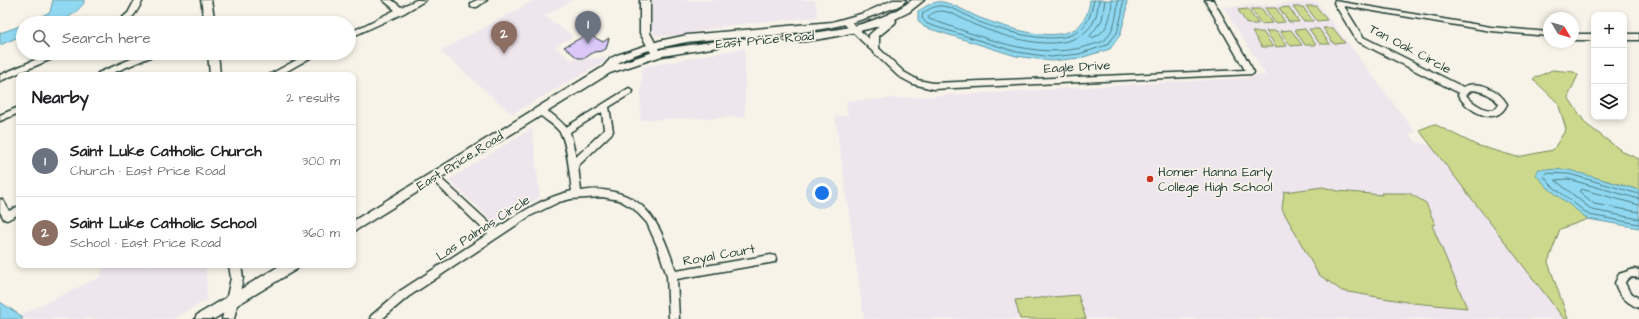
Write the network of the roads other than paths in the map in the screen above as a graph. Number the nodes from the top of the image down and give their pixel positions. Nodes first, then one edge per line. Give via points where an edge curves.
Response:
1 (139, 0) edge
2 (206, 0) edge
3 (386, 0) edge
4 (422, 0) edge
5 (482, 0) edge
6 (645, 0) edge
7 (901, 0) edge
8 (919, 0) edge
9 (1209, 0) edge
10 (474, 4) dead end
11 (401, 11) junction
12 (899, 14) junction
13 (129, 16) edge
14 (209, 16) edge
15 (845, 21) junction
16 (855, 30) junction
17 (356, 33) edge
18 (1543, 33) edge
19 (1579, 37) edge
20 (1591, 37) edge
21 (1627, 37) edge
22 (1639, 37) edge
23 (874, 48) junction
24 (654, 50) junction
25 (42, 60) edge
26 (136, 60) edge
27 (214, 60) edge
28 (302, 60) edge
29 (108, 72) edge
30 (215, 72) edge
31 (279, 72) edge
32 (0, 78) edge
33 (629, 91) dead end
34 (1463, 92) dead end
35 (605, 106) junction
36 (16, 111) edge
37 (540, 111) junction
38 (0, 118) edge
39 (565, 131) junction
40 (573, 165) junction
41 (434, 177) junction
42 (577, 195) junction
43 (0, 203) edge
44 (16, 212) edge
45 (356, 225) edge
46 (495, 234) junction
47 (771, 259) dead end
48 (235, 268) edge
49 (287, 268) edge
50 (1639, 274) edge
51 (672, 276) junction
52 (232, 302) junction
53 (1639, 304) edge
54 (202, 319) edge
55 (228, 319) edge
56 (376, 319) edge
57 (674, 319) edge

1 - 13 street
2 - 14 street
3 - 11 street
4 - 11 street
5 - 10 street
6 - 24 street via 645,33
7 - 15 main road, East Price Road
8 - 12 main road, East Price Road
9 - 23 street, Eagle Drive via 1250,72 933,86 916,82 901,74
11 - 17 street
12 - 16 main road, East Price Road
12 - 23 main road via 874,35
15 - 16 street, Eagle Drive
15 - 24 main road, East Price Road via 799,29 700,37
16 - 23 street, Eagle Drive
16 - 24 main road, East Price Road via 821,36
18 - 34 street, Tan Oak Circle via 1490,29 1338,3 1360,39
19 - 20 street
21 - 22 street
24 - 37 main road, East Price Road via 615,60 607,70
25 - 32 street
26 - 29 street
27 - 30 street
28 - 31 street
33 - 35 street
35 - 39 street
35 - 40 street via 609,131
36 - 38 street
37 - 39 street
37 - 41 main road, East Price Road
39 - 40 street
40 - 42 street
41 - 45 main road, East Price Road
41 - 46 street
42 - 46 street, Las Palmas Circle via 556,199 527,213
42 - 51 street, Las Palmas Circle via 602,193 621,197 636,205 651,221
43 - 44 street via 7,216
46 - 56 street, Las Palmas Circle via 404,294
47 - 51 street, Royal Court
48 - 52 street via 237,278
49 - 52 main road
50 - 53 street via 1627,273 1620,280 1624,292
51 - 57 street, Las Palmas Circle
52 - 54 main road
52 - 55 street

